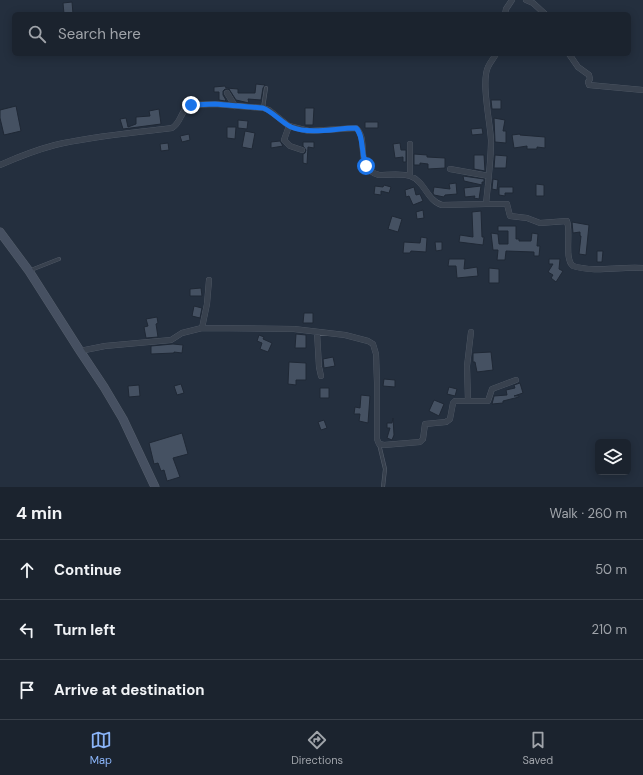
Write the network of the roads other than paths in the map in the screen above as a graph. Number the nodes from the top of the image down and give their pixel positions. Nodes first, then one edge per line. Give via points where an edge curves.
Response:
1 (512, 0) edge
2 (526, 0) edge
3 (505, 12) edge
4 (543, 12) edge
5 (495, 56) edge
6 (570, 56) edge
7 (266, 88) dead end
8 (643, 90) edge
9 (227, 93) dead end
10 (235, 106) junction
11 (263, 108) junction
12 (289, 126) junction
13 (410, 144) dead end
14 (302, 150) dead end
15 (0, 165) edge
16 (450, 169) dead end
17 (410, 176) junction
18 (489, 176) junction
19 (486, 204) junction
20 (0, 232) edge
21 (59, 259) dead end
22 (643, 268) edge
23 (30, 271) junction
24 (209, 280) dead end
25 (202, 328) junction
26 (317, 332) junction
27 (471, 332) dead end
28 (80, 351) junction
29 (321, 376) dead end
30 (516, 380) dead end
31 (468, 401) junction
32 (379, 444) junction
33 (155, 487) edge
34 (383, 487) edge

1 - 3 street
2 - 4 street
5 - 18 street via 488,67 486,92 491,142
6 - 8 street via 578,67 589,75 590,85
7 - 11 lane
9 - 10 street
10 - 11 street
10 - 15 street via 191,105 186,107 177,125 172,128 54,145
11 - 12 street
12 - 14 street via 284,140 290,146
12 - 17 street via 309,131 356,128 360,134 364,160 370,170 379,175
13 - 17 street
16 - 18 street
17 - 19 street via 422,185 437,204
18 - 19 street
19 - 22 street via 507,204 510,216 537,222 567,221 569,260 573,266
20 - 23 street
21 - 23 lane
23 - 28 street
24 - 25 street
25 - 26 street via 263,328
25 - 28 street via 182,333 171,340
26 - 29 street
26 - 32 street via 345,335 373,344
27 - 31 street via 467,366
28 - 33 street via 104,386
30 - 31 street via 492,389 488,401
31 - 32 street via 454,402 449,421 425,424 420,442 384,446
32 - 34 lane via 385,469

